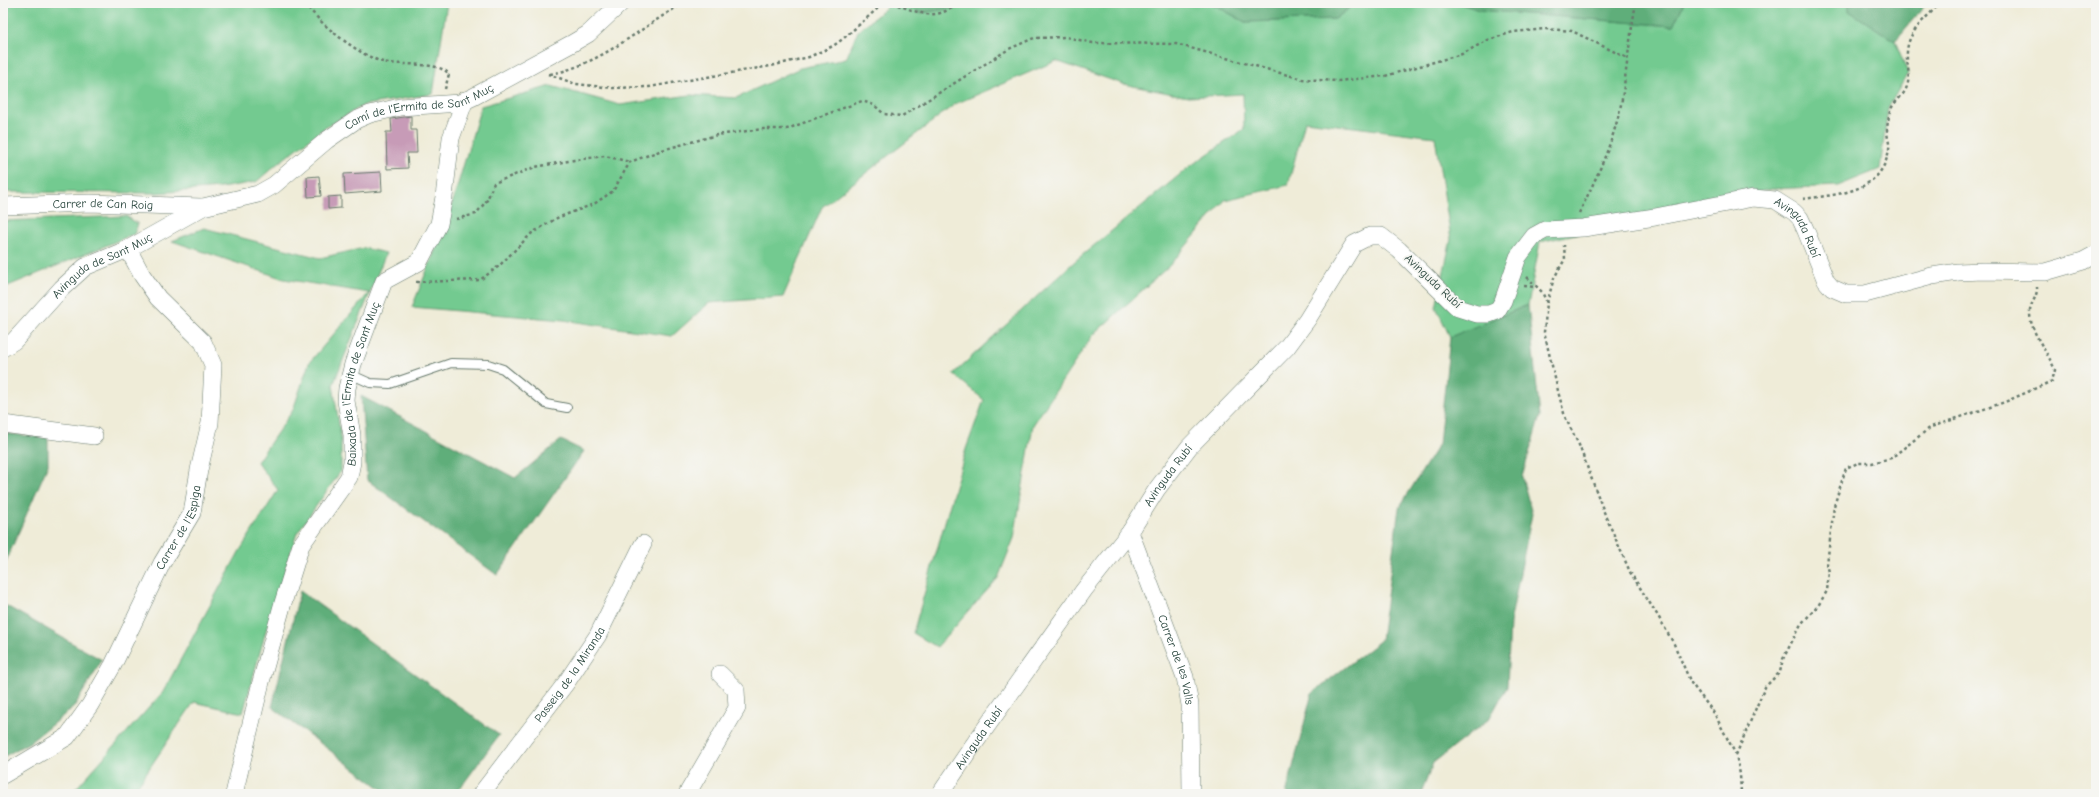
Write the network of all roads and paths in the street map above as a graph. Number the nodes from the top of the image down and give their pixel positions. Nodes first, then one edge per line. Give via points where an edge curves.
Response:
1 (305, 3) edge
2 (621, 3) edge
3 (684, 3) edge
4 (878, 3) edge
5 (892, 3) edge
6 (959, 3) edge
7 (1326, 3) edge
8 (1343, 3) edge
9 (1636, 3) edge
10 (1940, 3) edge
11 (1627, 58) junction
12 (465, 100) junction
13 (441, 104) junction
14 (630, 162) junction
15 (1781, 203) junction
16 (210, 205) junction
17 (3, 206) edge
18 (440, 219) junction
19 (1572, 228) junction
20 (128, 249) junction
21 (2096, 254) edge
22 (1514, 267) junction
23 (2036, 273) junction
24 (411, 283) dead end
25 (1547, 303) junction
26 (3, 348) edge
27 (350, 374) junction
28 (567, 408) dead end
29 (3, 424) edge
30 (94, 436) dead end
31 (1130, 532) junction
32 (643, 544) dead end
33 (720, 674) dead end
34 (1736, 756) junction
35 (3, 775) edge
36 (234, 794) edge
37 (480, 794) edge
38 (687, 794) edge
39 (940, 794) edge
40 (1191, 794) edge
41 (1741, 794) edge

1 - 13 path via 337,36 382,62 445,69 448,78
2 - 12 street, Camí de l'Ermita de Sant Muç via 588,34
3 - 4 path via 585,64 569,71 550,74 576,84 612,88 649,87 791,62 820,52 844,38 877,9
5 - 6 path via 931,15 948,11
7 - 8 path
9 - 11 path
10 - 15 path via 1914,31 1908,44 1907,87 1896,99 1890,111 1887,131 1890,146 1886,165 1878,177 1843,194
11 - 14 path via 1572,31 1513,32 1488,40 1462,54 1393,74 1338,81 1302,79 1176,44 1093,43 1066,37 1034,38 1009,49 902,116 884,114 874,105 862,101 788,129 763,129 717,135
11 - 19 path via 1622,100 1610,143 1591,191
12 - 13 street, Camí de l'Ermita de Sant Muç
12 - 18 street, Baixada de l'Ermita de Sant Muç via 451,138
13 - 16 street, Camí de l'Ermita de Sant Muç via 400,107 356,120 327,140 274,185 248,198
14 - 18 path via 604,156 535,167 494,183 487,200 476,214 453,220
14 - 24 path via 613,191 594,204 557,218 532,233 499,266 480,280
15 - 19 street, Avinguda Rubí via 1768,198 1754,198 1655,217
15 - 23 street, Avinguda Rubí via 1800,218 1826,281 1839,292 1865,294 1932,276 1958,272
16 - 17 street, Carrer de Can Roig via 90,203
16 - 20 street, Avinguda de Sant Muç
18 - 27 street, Baixada de l'Ermita de Sant Muç via 419,262 384,281
19 - 22 street, Avinguda Rubí via 1545,230 1534,236 1518,257
19 - 25 path via 1564,245 1565,259 1554,278
20 - 26 street, Avinguda de Sant Muç via 85,267 62,288 14,341
20 - 35 street, Carrer de l'Espiga via 158,298 203,342 213,365 210,423 192,513 162,563 113,665 90,705 67,737
21 - 23 street, Avinguda Rubí via 2056,270
22 - 25 path via 1542,292
22 - 31 street, Avinguda Rubí via 1497,311 1477,314 1458,308 1399,250 1381,236 1370,236 1354,244 1307,320 1287,347 1189,447 1157,489
23 - 34 path via 2038,293 2032,302 2030,314 2034,328 2055,370 2052,381 2005,402 1931,427 1891,458 1872,463 1858,463 1846,468 1834,506 1827,564 1827,591 1818,606 1801,624 1783,658 1780,672 1765,687
25 - 34 path via 1544,332 1565,417 1579,445 1604,512 1630,572 1674,644 1692,683 1714,713
27 - 28 lane via 370,383 390,384 451,363 488,364 507,373 546,404
27 - 36 street, Baixada de l'Ermita de Sant Muç via 346,401 352,435 349,477 301,545 265,666
29 - 30 street
31 - 39 street, Avinguda Rubí via 1080,596
31 - 40 street, Carrer de les Valls via 1184,677 1190,705
32 - 37 street, Passeig de la Miranda via 598,635 566,683
33 - 38 street via 736,690 737,708
34 - 41 path

